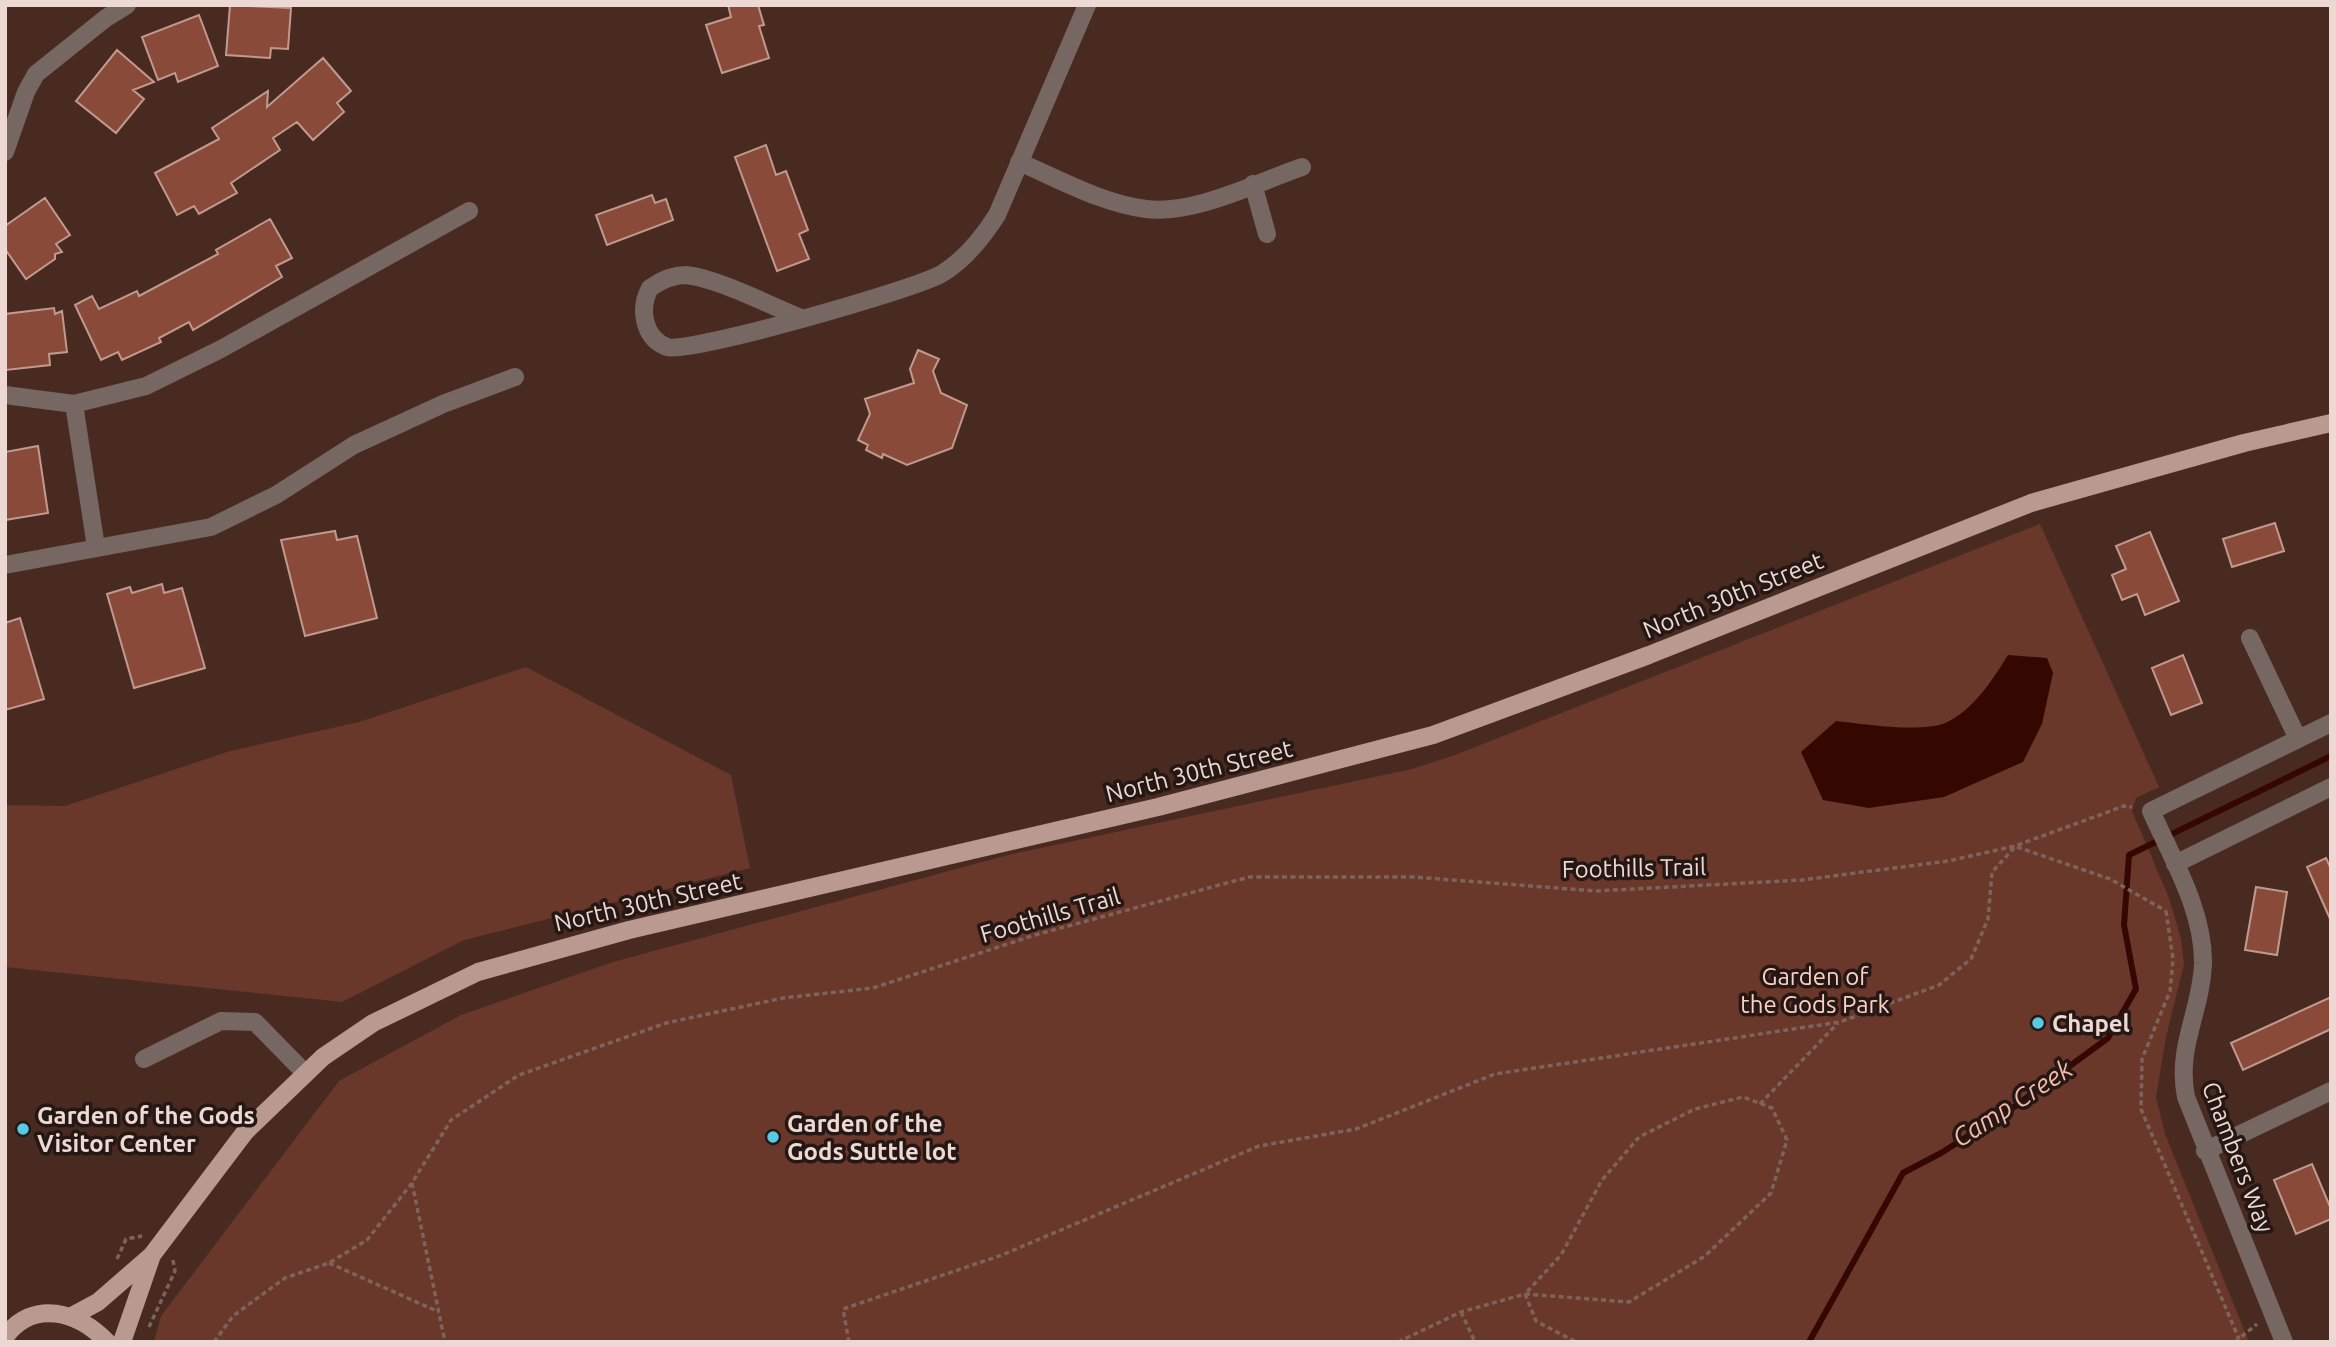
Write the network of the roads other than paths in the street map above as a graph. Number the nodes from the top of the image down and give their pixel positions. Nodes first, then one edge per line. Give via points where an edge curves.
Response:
1 (127, 5) edge
2 (1087, 5) edge
3 (5, 152) edge
4 (1019, 162) junction
5 (1302, 167) dead end
6 (1253, 184) junction
7 (470, 211) dead end
8 (1267, 234) dead end
9 (801, 318) junction
10 (515, 377) dead end
11 (5, 395) edge
12 (74, 404) junction
13 (2331, 423) edge
14 (96, 547) junction
15 (5, 565) edge
16 (2250, 638) dead end
17 (2331, 723) edge
18 (2298, 739) junction
19 (2331, 787) edge
20 (2175, 864) junction
21 (144, 1059) dead end
22 (305, 1073) junction
23 (2331, 1091) edge
24 (2205, 1151) junction
25 (152, 1255) junction
26 (72, 1316) junction
27 (5, 1336) edge
28 (107, 1342) edge
29 (122, 1342) edge
30 (2284, 1342) edge

1 - 3 street via 36,74
2 - 4 street
4 - 6 street via 1108,199 1148,210 1188,207
4 - 9 street via 997,215 981,239 944,273 889,295
5 - 6 street
6 - 8 street
7 - 12 street via 157,381
9 - 9 street via 685,275 650,288 643,310 655,340 668,347 694,346
10 - 14 street via 354,445 276,495 211,527
11 - 12 street
12 - 14 street
13 - 22 main road, North 30th Street via 2031,503 1433,735 1171,804 519,958 478,972 373,1023
14 - 15 street
16 - 18 street
17 - 18 street
18 - 20 street, Chambers Way via 2151,811
19 - 20 street
20 - 24 street, Chambers Way via 2202,945 2203,967 2182,1077
21 - 22 street via 221,1021 255,1022
22 - 25 main road, North 30th Street via 245,1132
23 - 24 street
24 - 30 street, Chambers Way
25 - 26 main road, North 30th Street via 98,1302
25 - 29 main road, North 30th Street
26 - 27 main road via 50,1313 29,1318
26 - 28 main road via 92,1326

